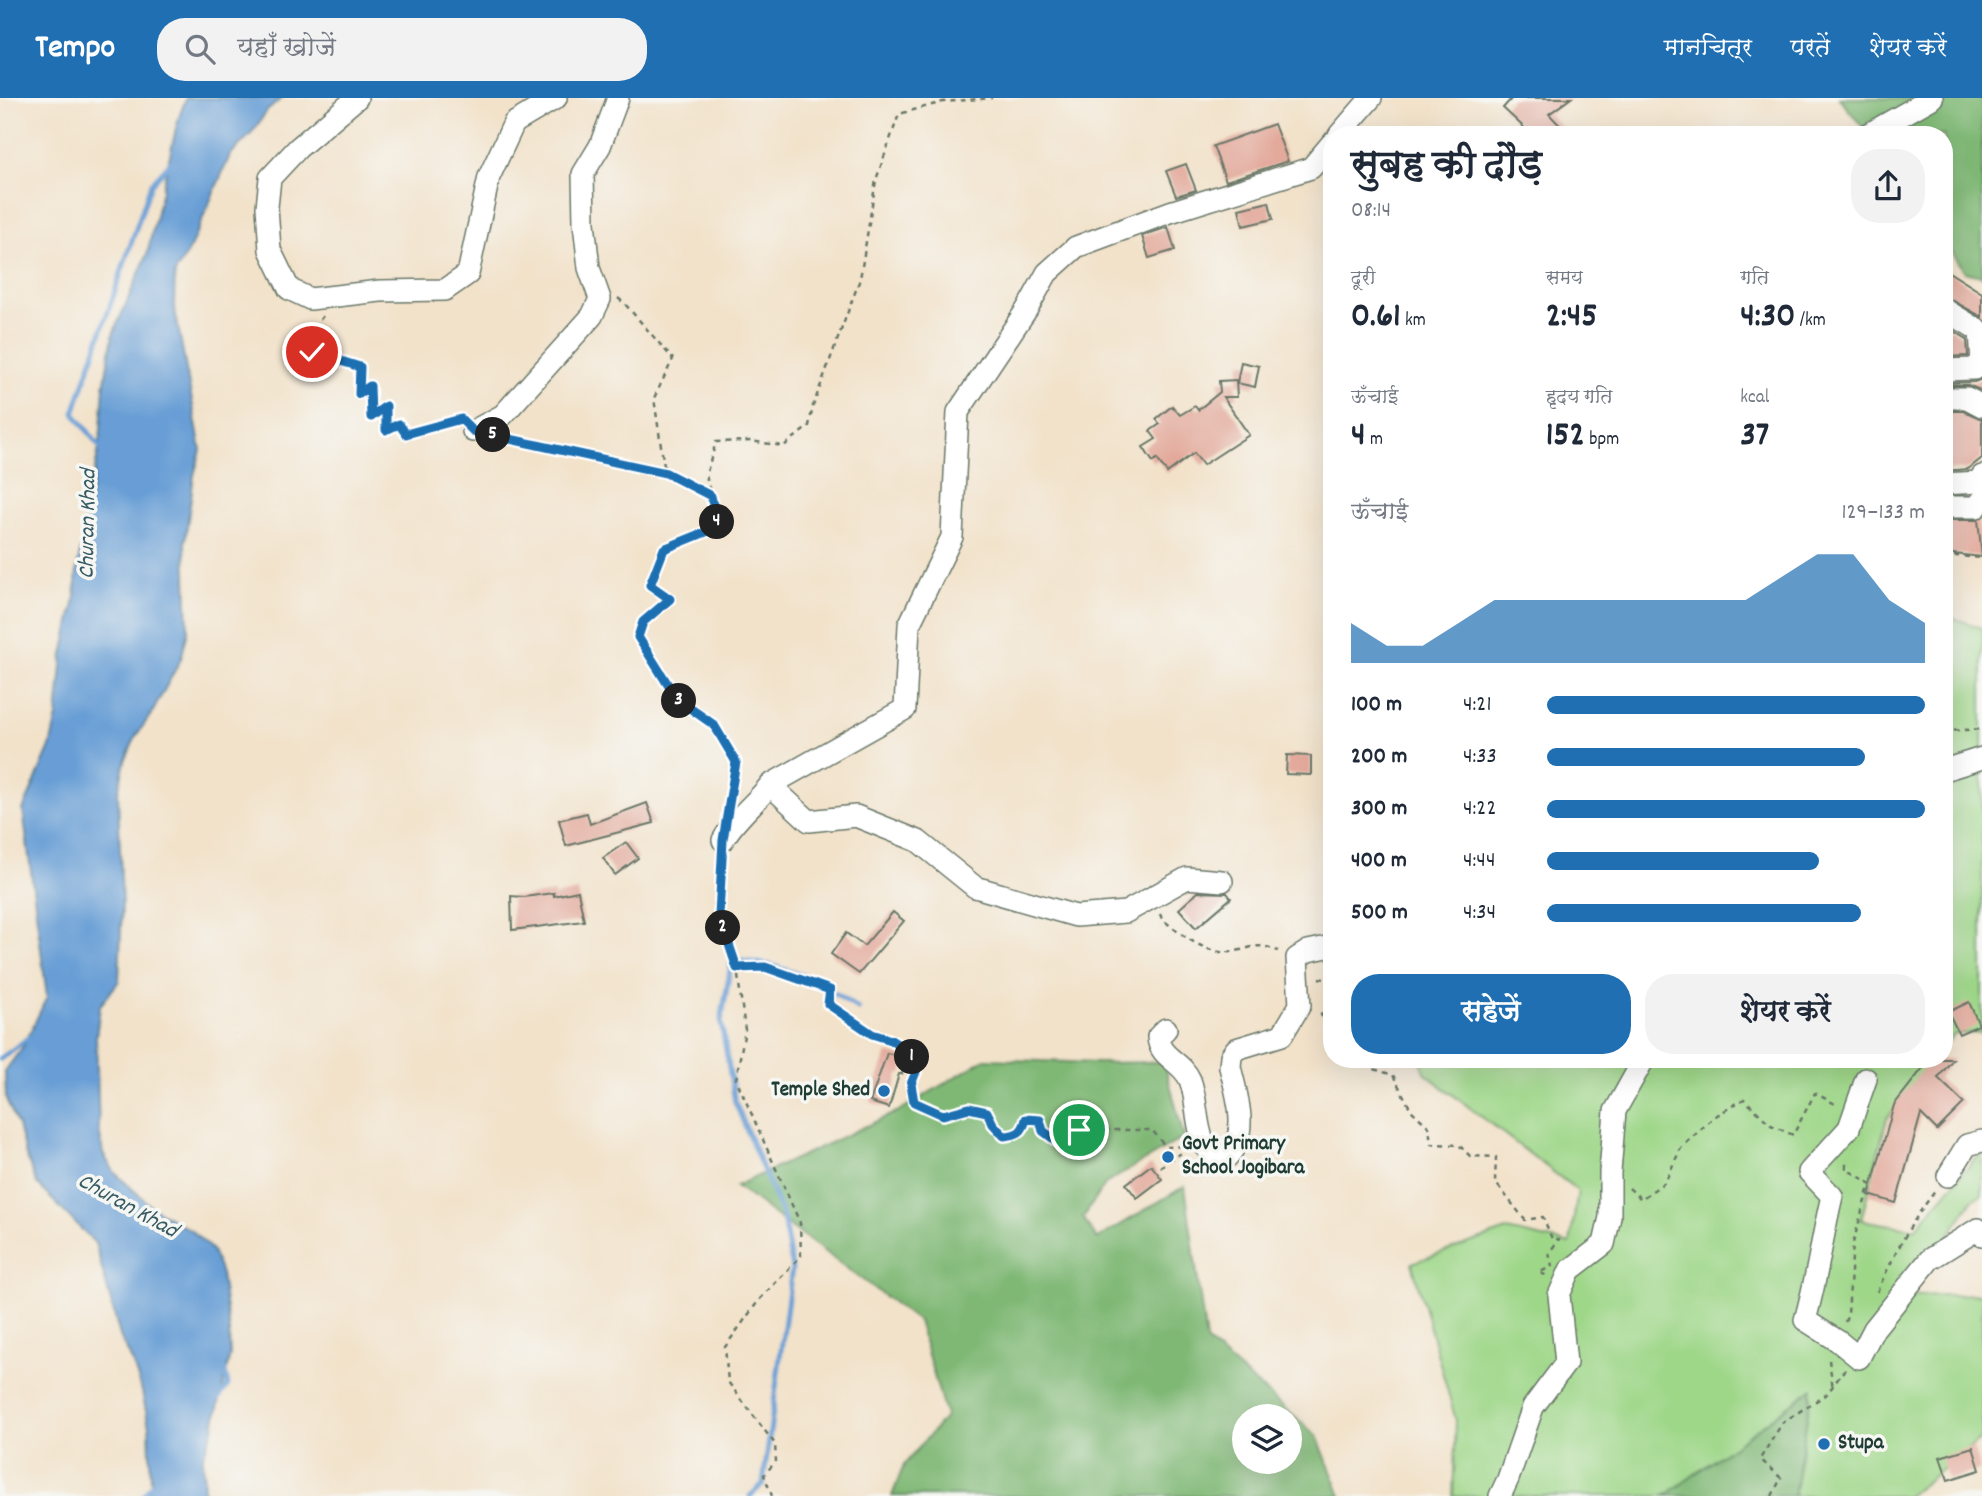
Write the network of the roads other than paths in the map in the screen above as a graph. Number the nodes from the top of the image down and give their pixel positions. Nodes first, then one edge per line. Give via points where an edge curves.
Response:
1 (357, 98) edge
2 (556, 98) edge
3 (618, 98) edge
4 (1371, 98) edge
5 (1933, 98) edge
6 (1347, 126) edge
7 (1883, 126) edge
8 (1323, 153) edge
9 (1953, 314) edge
10 (1982, 362) edge
11 (1953, 370) edge
12 (1953, 398) edge
13 (1982, 406) edge
14 (473, 431) road end
15 (1982, 463) edge
16 (1953, 472) edge
17 (1982, 476) edge
18 (1953, 483) edge
19 (1982, 500) edge
20 (1953, 507) edge
21 (1982, 758) edge
22 (1953, 767) edge
23 (770, 785) junction
24 (723, 840) road end
25 (1222, 881) dead end
26 (1323, 948) edge
27 (1166, 1029) dead end
28 (1639, 1068) edge
29 (1866, 1079) dead end
30 (1982, 1141) edge
31 (1948, 1176) dead end
32 (1982, 1235) edge
33 (1500, 1496) edge

1 - 2 street via 270,178 270,250 289,289 310,299 446,290 468,274 489,177 514,123
3 - 14 street via 600,146 583,174 589,268 600,299 592,316 503,415
4 - 6 street
5 - 7 street
8 - 23 street via 1311,167 1076,247 1048,273 958,412 952,537 909,625 905,709
9 - 10 street via 1980,331
10 - 11 street via 1973,369
12 - 13 street via 1967,398
15 - 16 street via 1964,473
17 - 18 street via 1979,482
19 - 20 street via 1977,508
21 - 22 street
23 - 24 street via 730,826
23 - 25 street via 809,821 856,816 918,841 975,887 1076,916 1126,912 1187,878
26 - 27 street via 1297,958 1300,1004 1282,1035 1247,1044 1231,1056 1241,1127 1239,1140 1227,1157 1214,1158 1204,1145 1189,1077 1159,1045 1158,1037
28 - 33 street via 1615,1111 1610,1217 1604,1244 1570,1269 1559,1295 1566,1363 1533,1407
29 - 32 street via 1846,1132 1809,1172 1832,1196 1805,1320 1859,1358 1874,1329 1930,1259 1978,1229
30 - 31 street via 1968,1144

